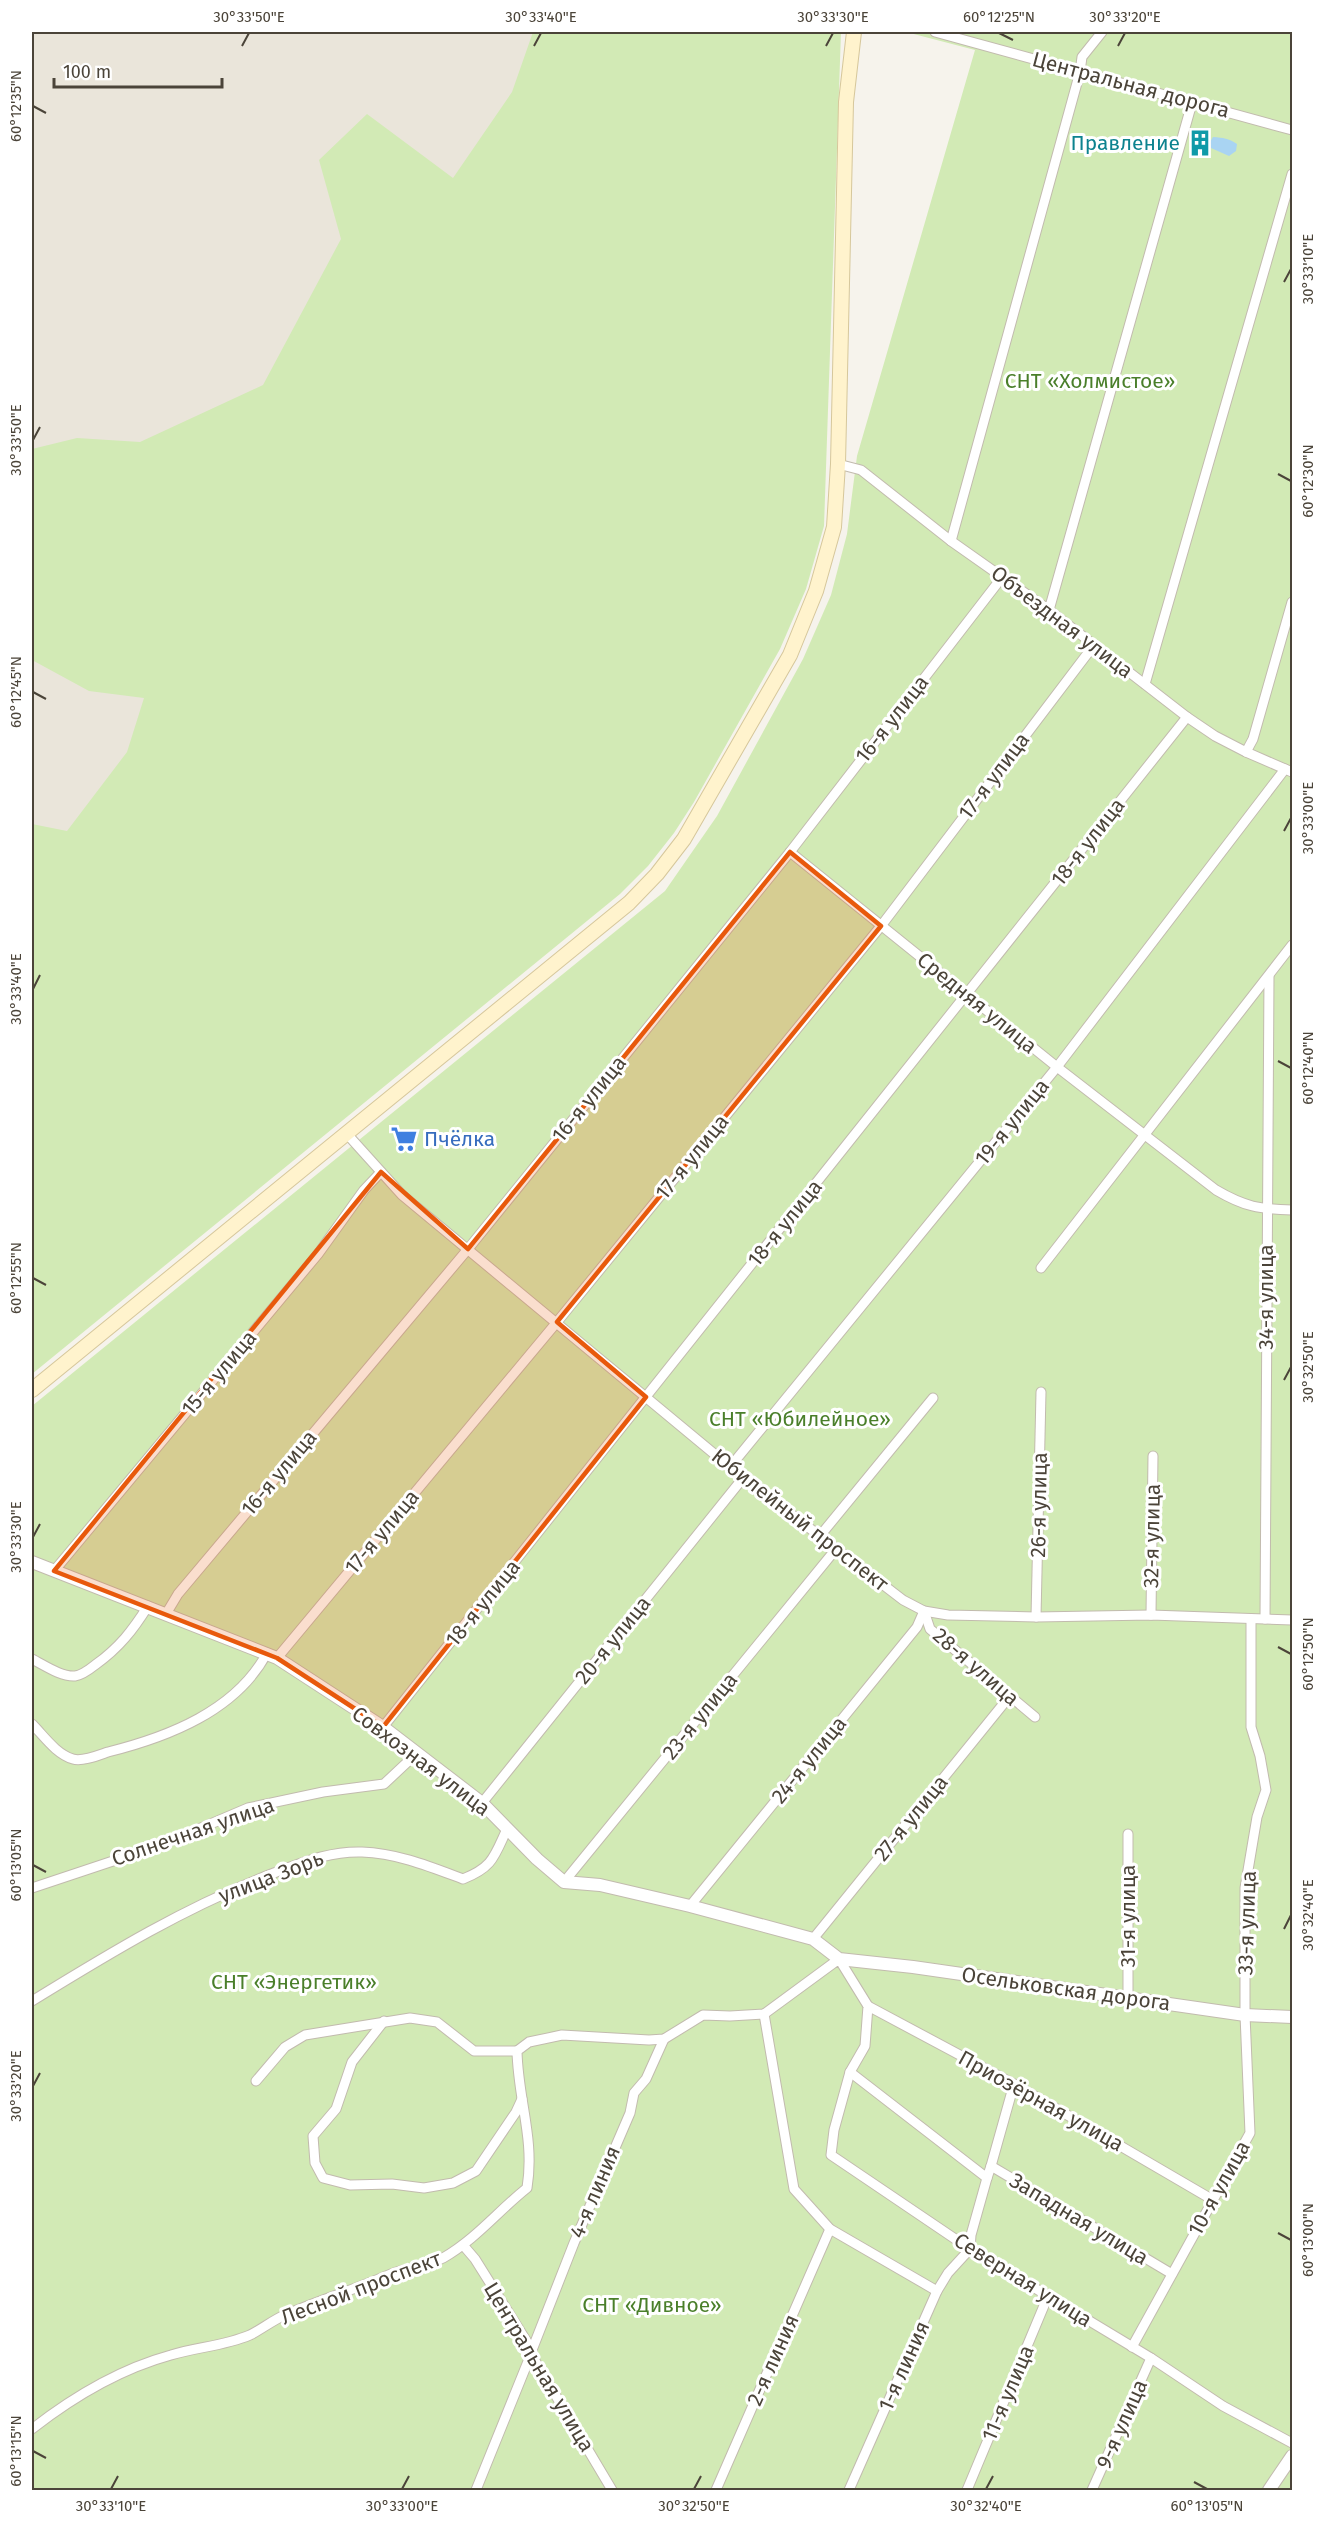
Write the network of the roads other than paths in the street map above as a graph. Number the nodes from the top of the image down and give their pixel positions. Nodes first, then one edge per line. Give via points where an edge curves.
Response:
1 (854, 32) edge
2 (935, 32) edge
3 (1101, 32) edge
4 (1080, 72) junction
5 (1192, 103) junction
6 (1293, 130) edge
7 (1293, 174) edge
8 (838, 465) junction
9 (951, 541) junction
10 (1003, 576) junction
11 (1293, 603) edge
12 (1049, 610) junction
13 (1094, 645) junction
14 (1145, 684) junction
15 (1187, 717) junction
16 (1246, 752) junction
17 (1289, 770) edge
18 (790, 852) junction
19 (881, 926) junction
20 (1293, 945) edge
21 (1269, 976) junction
22 (967, 994) junction
23 (1057, 1066) junction
24 (347, 1134) junction
25 (1145, 1136) junction
26 (381, 1172) junction
27 (1266, 1209) junction
28 (1293, 1210) edge
29 (468, 1249) junction
30 (1041, 1268) dead end
31 (557, 1323) junction
32 (32, 1390) edge
33 (1041, 1392) dead end
34 (646, 1397) junction
35 (933, 1398) dead end
36 (1153, 1456) dead end
37 (730, 1467) junction
38 (743, 1478) junction
39 (819, 1537) junction
40 (836, 1550) junction
41 (32, 1563) edge
42 (54, 1572) junction
43 (148, 1606) junction
44 (924, 1611) junction
45 (166, 1614) junction
46 (1151, 1615) junction
47 (1036, 1617) junction
48 (1251, 1618) junction
49 (1265, 1619) junction
50 (1293, 1620) edge
51 (272, 1656) junction
52 (32, 1659) edge
53 (1009, 1697) junction
54 (1035, 1717) dead end
55 (32, 1724) edge
56 (383, 1727) junction
57 (416, 1754) junction
58 (482, 1803) junction
59 (507, 1829) junction
60 (1128, 1834) dead end
61 (564, 1882) junction
62 (32, 1888) edge
63 (690, 1906) junction
64 (813, 1939) junction
65 (839, 1959) junction
66 (1128, 1998) junction
67 (32, 2001) edge
68 (868, 2006) junction
69 (764, 2013) junction
70 (1245, 2015) junction
71 (1293, 2017) edge
72 (384, 2021) junction
73 (664, 2039) junction
74 (517, 2051) junction
75 (850, 2072) junction
76 (256, 2081) dead end
77 (1014, 2084) junction
78 (522, 2099) junction
79 (991, 2166) junction
80 (987, 2178) junction
81 (1213, 2200) junction
82 (830, 2229) junction
83 (463, 2245) junction
84 (970, 2249) junction
85 (1172, 2274) junction
86 (937, 2291) junction
87 (1048, 2296) junction
88 (1132, 2347) junction
89 (531, 2352) junction
90 (1151, 2358) junction
91 (32, 2429) edge
92 (1293, 2443) edge
93 (1293, 2456) edge
94 (476, 2490) edge
95 (612, 2490) edge
96 (716, 2490) edge
97 (849, 2490) edge
98 (967, 2490) edge
99 (1092, 2490) edge
100 (1269, 2490) edge

1 - 8 main road via 846,102
2 - 4 street, Центральная дорога
3 - 4 street via 1082,57
4 - 5 street, Центральная дорога
4 - 9 street
5 - 6 street, Центральная дорога
5 - 12 street
7 - 14 street
8 - 9 street, Объездная улица via 861,470
8 - 24 main road via 834,527 812,602 790,655 684,840 629,903
9 - 10 street, Объездная улица
10 - 12 street, Объездная улица
10 - 18 street, 16-я улица
11 - 16 street
12 - 13 street, Объездная улица
13 - 14 street, Объездная улица
13 - 19 street, 17-я улица
14 - 15 street, Объездная улица
15 - 16 street, Объездная улица
15 - 22 street, 18-я улица
16 - 17 street, Объездная улица
17 - 23 street, 19-я улица
18 - 19 street, Средняя улица
18 - 29 street, 16-я улица
19 - 22 street, Средняя улица
19 - 31 street, 17-я улица
20 - 21 street
21 - 25 street
21 - 27 street, 34-я улица
22 - 23 street, Средняя улица
22 - 34 street, 18-я улица
23 - 25 street, Средняя улица
23 - 37 street, 19-я улица
24 - 26 street, Юбилейный проспект
24 - 32 main road
25 - 27 street, Средняя улица via 1239,1204
25 - 30 street
26 - 29 street, Юбилейный проспект via 402,1195
26 - 42 street, 15-я улица via 318,1254
27 - 28 street, Средняя улица
27 - 49 street, 34-я улица
29 - 31 street, Юбилейный проспект
29 - 45 street, 16-я улица via 178,1594
31 - 34 street, Юбилейный проспект
31 - 51 street, 17-я улица
33 - 47 street, 26-я улица
34 - 37 street, Юбилейный проспект
34 - 56 street, 18-я улица
35 - 39 street
36 - 46 street, 32-я улица
37 - 38 street, Юбилейный проспект
38 - 39 street, Юбилейный проспект
38 - 58 street, 20-я улица
39 - 40 street, Юбилейный проспект
40 - 44 street, Юбилейный проспект
40 - 61 street, 23-я улица
41 - 42 street, Совхозная улица
42 - 43 street, Совхозная улица
43 - 45 street, Совхозная улица
43 - 52 street via 128,1637 85,1672 75,1676 63,1674
44 - 47 street, Юбилейный проспект via 948,1616
44 - 53 street, 28-я улица via 930,1629
44 - 63 street, 24-я улица via 917,1628
45 - 51 street, Совхозная улица
46 - 47 street, Юбилейный проспект
46 - 48 street, Юбилейный проспект
48 - 49 street, Юбилейный проспект
48 - 70 street, 33-я улица via 1251,1727 1266,1790 1257,1817 1245,1887
49 - 50 street, Юбилейный проспект
51 - 55 street, 17-я улица via 241,1690 191,1723 141,1744 76,1760 62,1755
51 - 56 street, Совхозная улица
53 - 54 street, 28-я улица
53 - 64 street, 27-я улица
56 - 57 street, Совхозная улица
57 - 58 street, Совхозная улица
57 - 62 street, Солнечная улица via 384,1784 248,1808 160,1845
58 - 59 street, Совхозная улица
59 - 61 street, Совхозная улица
59 - 67 street, улица Зорь via 494,1857 481,1872 463,1879 393,1855 324,1854 242,1886 139,1935
60 - 66 street, 31-я улица
61 - 63 street via 600,1885
63 - 64 street
64 - 65 street
65 - 66 street, Осельковская дорога
65 - 68 street
65 - 69 street
66 - 70 street, Осельковская дорога
68 - 75 street via 865,2046
68 - 77 street, Приозёрная улица
69 - 73 street via 703,2015
69 - 82 street via 794,2189
70 - 71 street, Осельковская дорога
70 - 81 street, 10-я улица via 1250,2133
72 - 74 street via 410,2018 437,2022 474,2051
72 - 76 street via 305,2035 285,2047
72 - 78 street via 352,2062 336,2109 313,2136 315,2163 323,2178 350,2185 424,2188 453,2183 476,2171
73 - 74 street via 562,2035 529,2042
73 - 89 street, 4-я линия via 646,2079 634,2093 630,2113
74 - 78 street, Лесной проспект
75 - 80 street, Западная улица
75 - 84 street, Северная улица via 831,2155
77 - 79 street
77 - 81 street, Приозёрная улица
78 - 83 street, Лесной проспект via 531,2163 526,2188
79 - 80 street, Западная улица
79 - 85 street, Западная улица
80 - 84 street via 970,2235
81 - 85 street, 10-я улица
82 - 86 street
82 - 96 street, 2-я линия
83 - 89 street, Центральная улица
83 - 91 street, Лесной проспект via 441,2259 401,2270 284,2315 219,2346 173,2354 132,2368 106,2380
84 - 86 street, 1-я линия
84 - 87 street, Северная улица
85 - 88 street, 10-я улица
86 - 97 street, 1-я линия
87 - 88 street, Северная улица
87 - 98 street, 11-я улица
88 - 90 street, Северная улица
89 - 94 street, 4-я линия
89 - 95 street, Центральная улица
90 - 92 street, Северная улица via 1223,2406
90 - 99 street, 9-я улица
93 - 100 street

